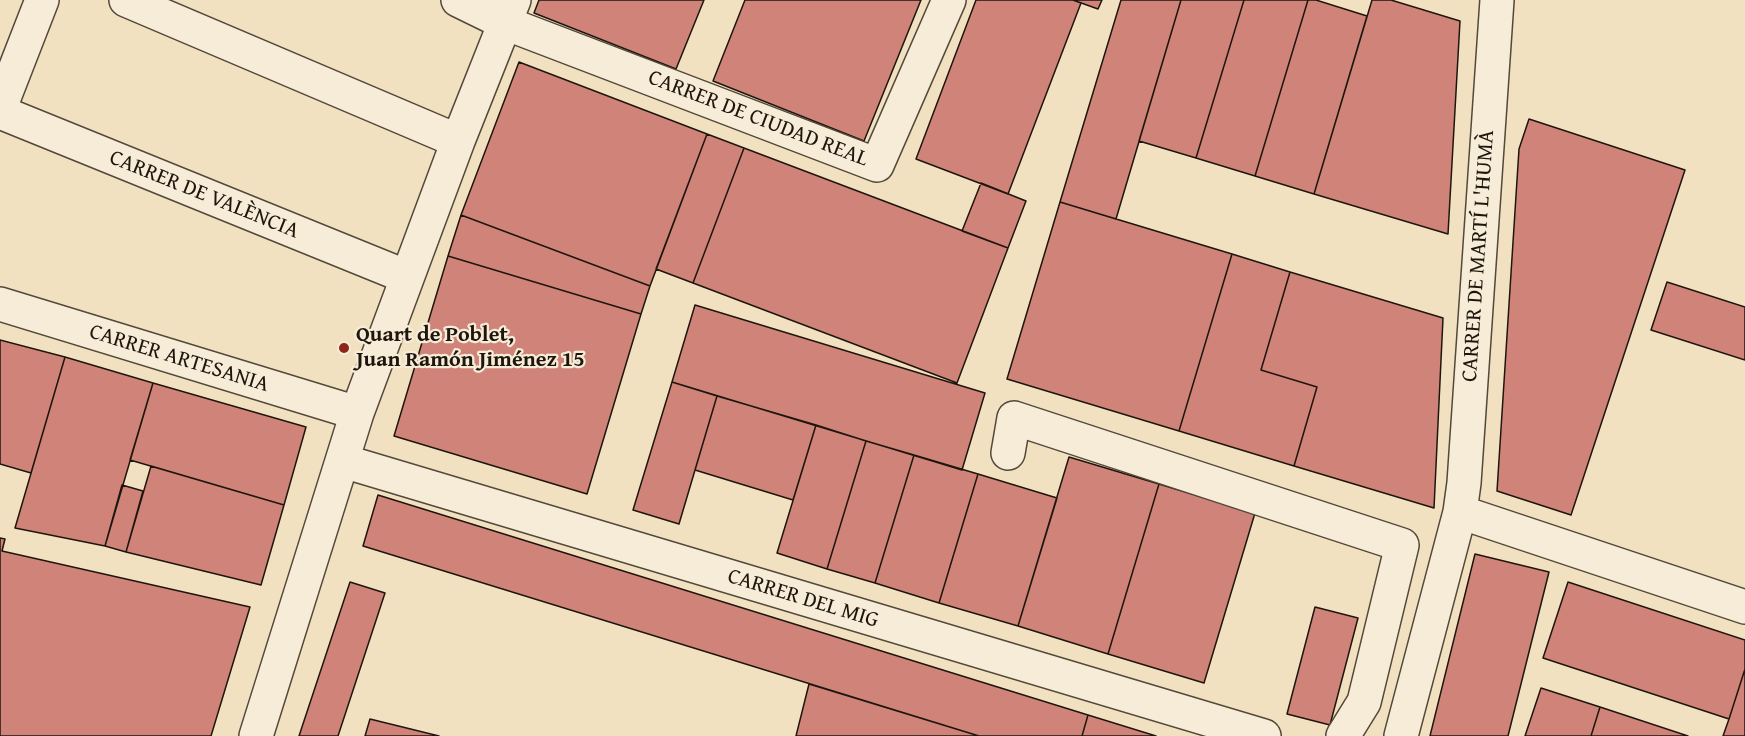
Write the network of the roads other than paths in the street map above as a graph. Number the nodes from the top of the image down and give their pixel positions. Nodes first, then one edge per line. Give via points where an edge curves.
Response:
1 (42, 0) edge
2 (126, 0) edge
3 (458, 0) edge
4 (949, 0) edge
5 (1497, 0) edge
6 (509, 11) edge
7 (0, 110) edge
8 (458, 141) junction
9 (408, 277) junction
10 (0, 304) edge
11 (357, 413) junction
12 (1008, 453) dead end
13 (343, 461) junction
14 (1460, 512) junction
15 (1745, 607) edge
16 (256, 736) edge
17 (1264, 736) edge
18 (1343, 736) edge
19 (1401, 736) edge

1 - 7 street
2 - 8 street
3 - 6 street
4 - 6 street, CARRER DE CIUDAD REAL via 877,165
5 - 14 street, CARRER DE MARTÍ L'HUMÀ
6 - 8 street
7 - 9 street, CARRER DE VALÈNCIA
8 - 9 street
9 - 11 street
10 - 11 street, CARRER ARTESANIA
11 - 13 street
12 - 18 street via 1014,418 1402,545 1364,702
13 - 16 street
13 - 17 street, CARRER DEL MIG
14 - 15 street
14 - 19 street, CARRER DE MARTÍ L'HUMÀ

